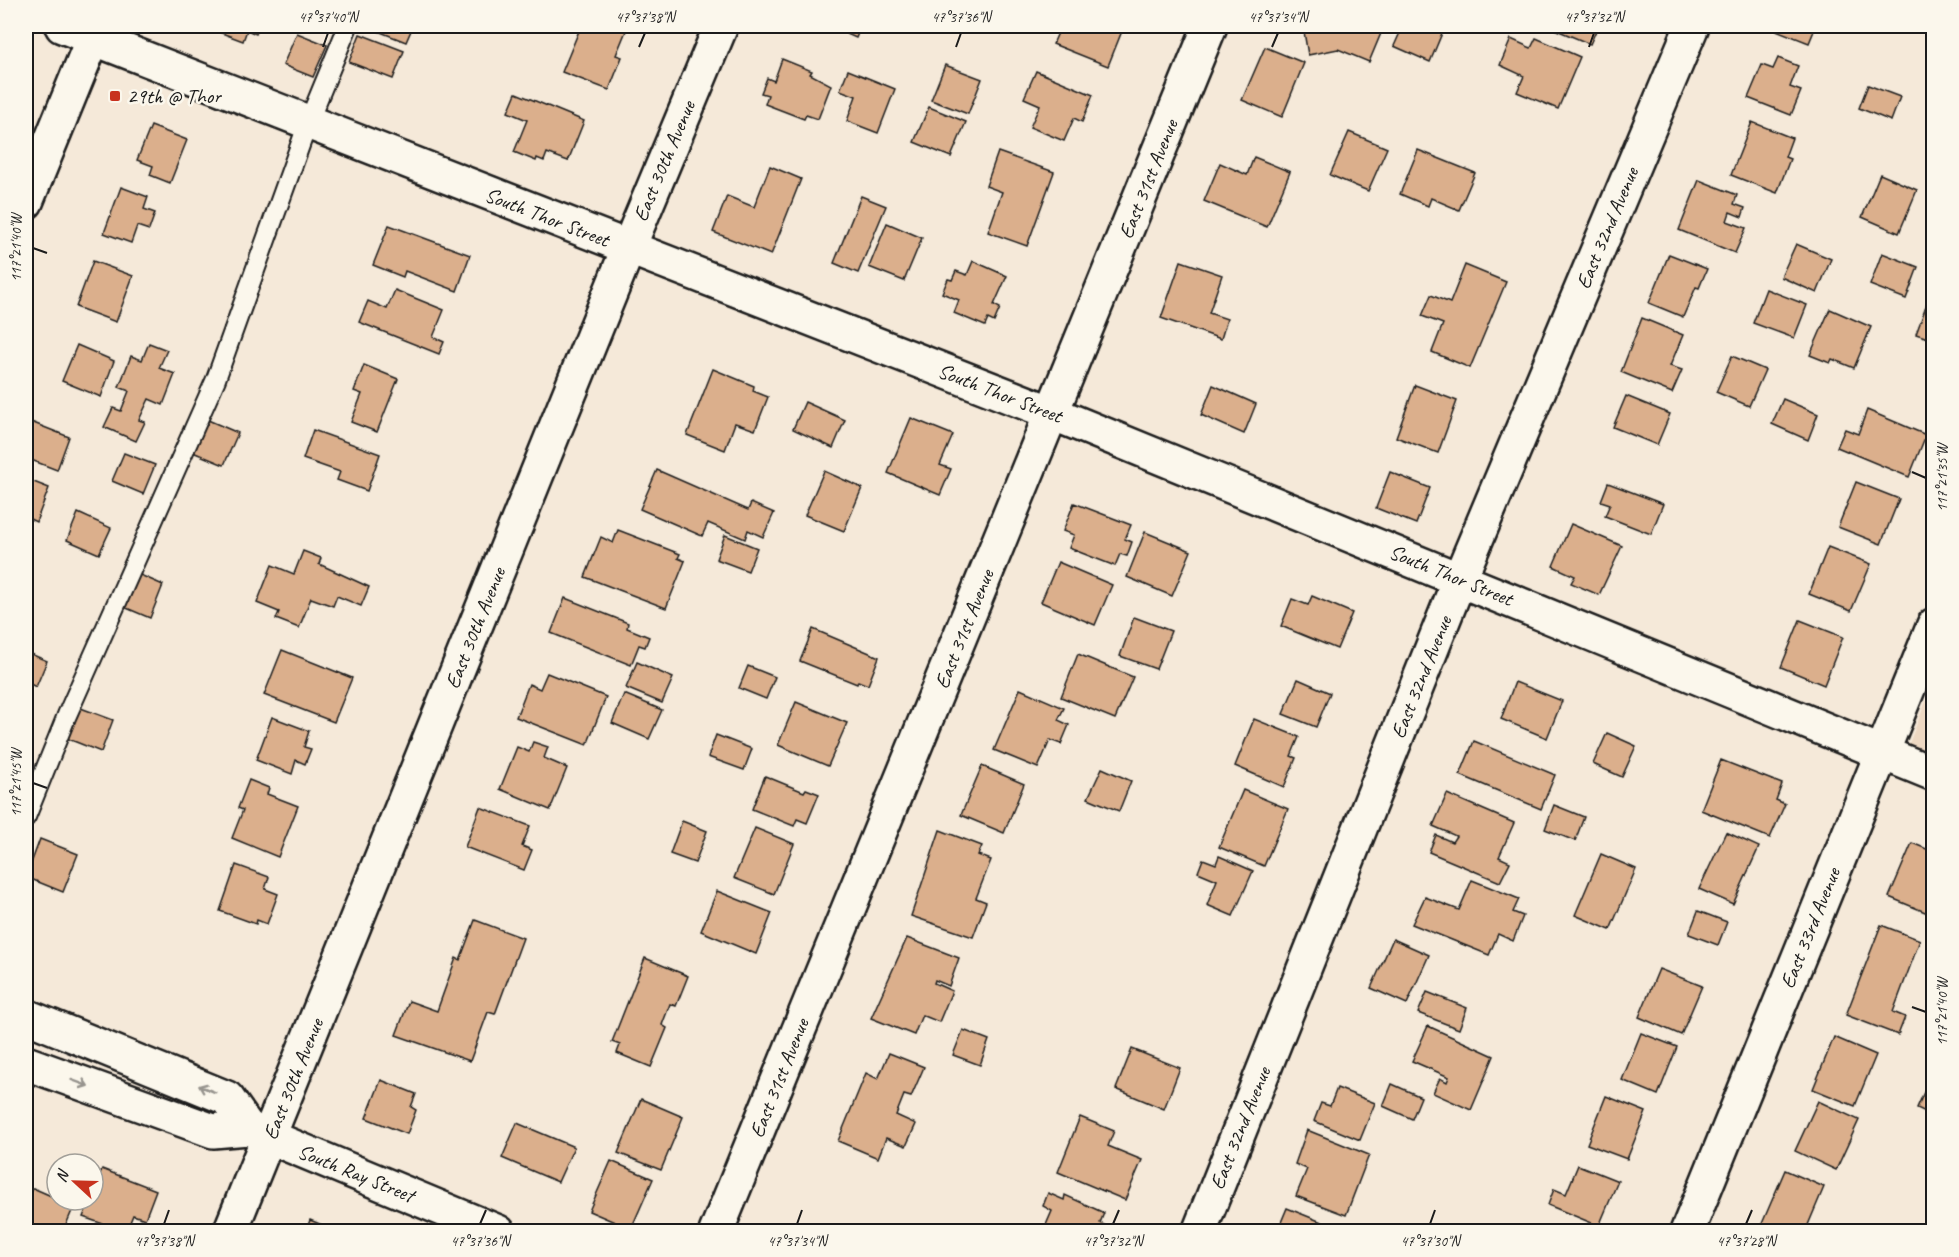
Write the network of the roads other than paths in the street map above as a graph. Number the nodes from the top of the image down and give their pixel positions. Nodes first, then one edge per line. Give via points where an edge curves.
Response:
1 (62, 26) edge
2 (348, 26) edge
3 (721, 26) edge
4 (1210, 26) edge
5 (1692, 26) edge
6 (96, 32) edge
7 (308, 123) junction
8 (26, 202) edge
9 (628, 249) junction
10 (1053, 413) junction
11 (1460, 578) junction
12 (1934, 625) edge
13 (1881, 752) junction
14 (1934, 774) edge
15 (26, 817) edge
16 (26, 1016) edge
17 (26, 1063) edge
18 (258, 1132) junction
19 (230, 1232) edge
20 (498, 1232) edge
21 (716, 1232) edge
22 (1199, 1232) edge
23 (1687, 1232) edge

1 - 6 street, South Thor Street
2 - 7 lane
3 - 9 street, East 30th Avenue
4 - 10 street, East 31st Avenue
5 - 11 street, East 32nd Avenue
6 - 7 street, South Thor Street
6 - 8 street
7 - 9 street, South Thor Street
7 - 15 lane via 216,379
9 - 10 street, South Thor Street
9 - 18 street, East 30th Avenue
10 - 11 street, South Thor Street
10 - 21 street, East 31st Avenue
11 - 13 street, South Thor Street
11 - 22 street, East 32nd Avenue
12 - 13 street, East 33rd Avenue
13 - 14 street, South Thor Street
13 - 23 street, East 33rd Avenue
18 -> 16 street via 227,1098
17 -> 18 street, South Ray Street via 213,1131
18 - 19 street, East 30th Avenue
18 - 20 street, South Ray Street

